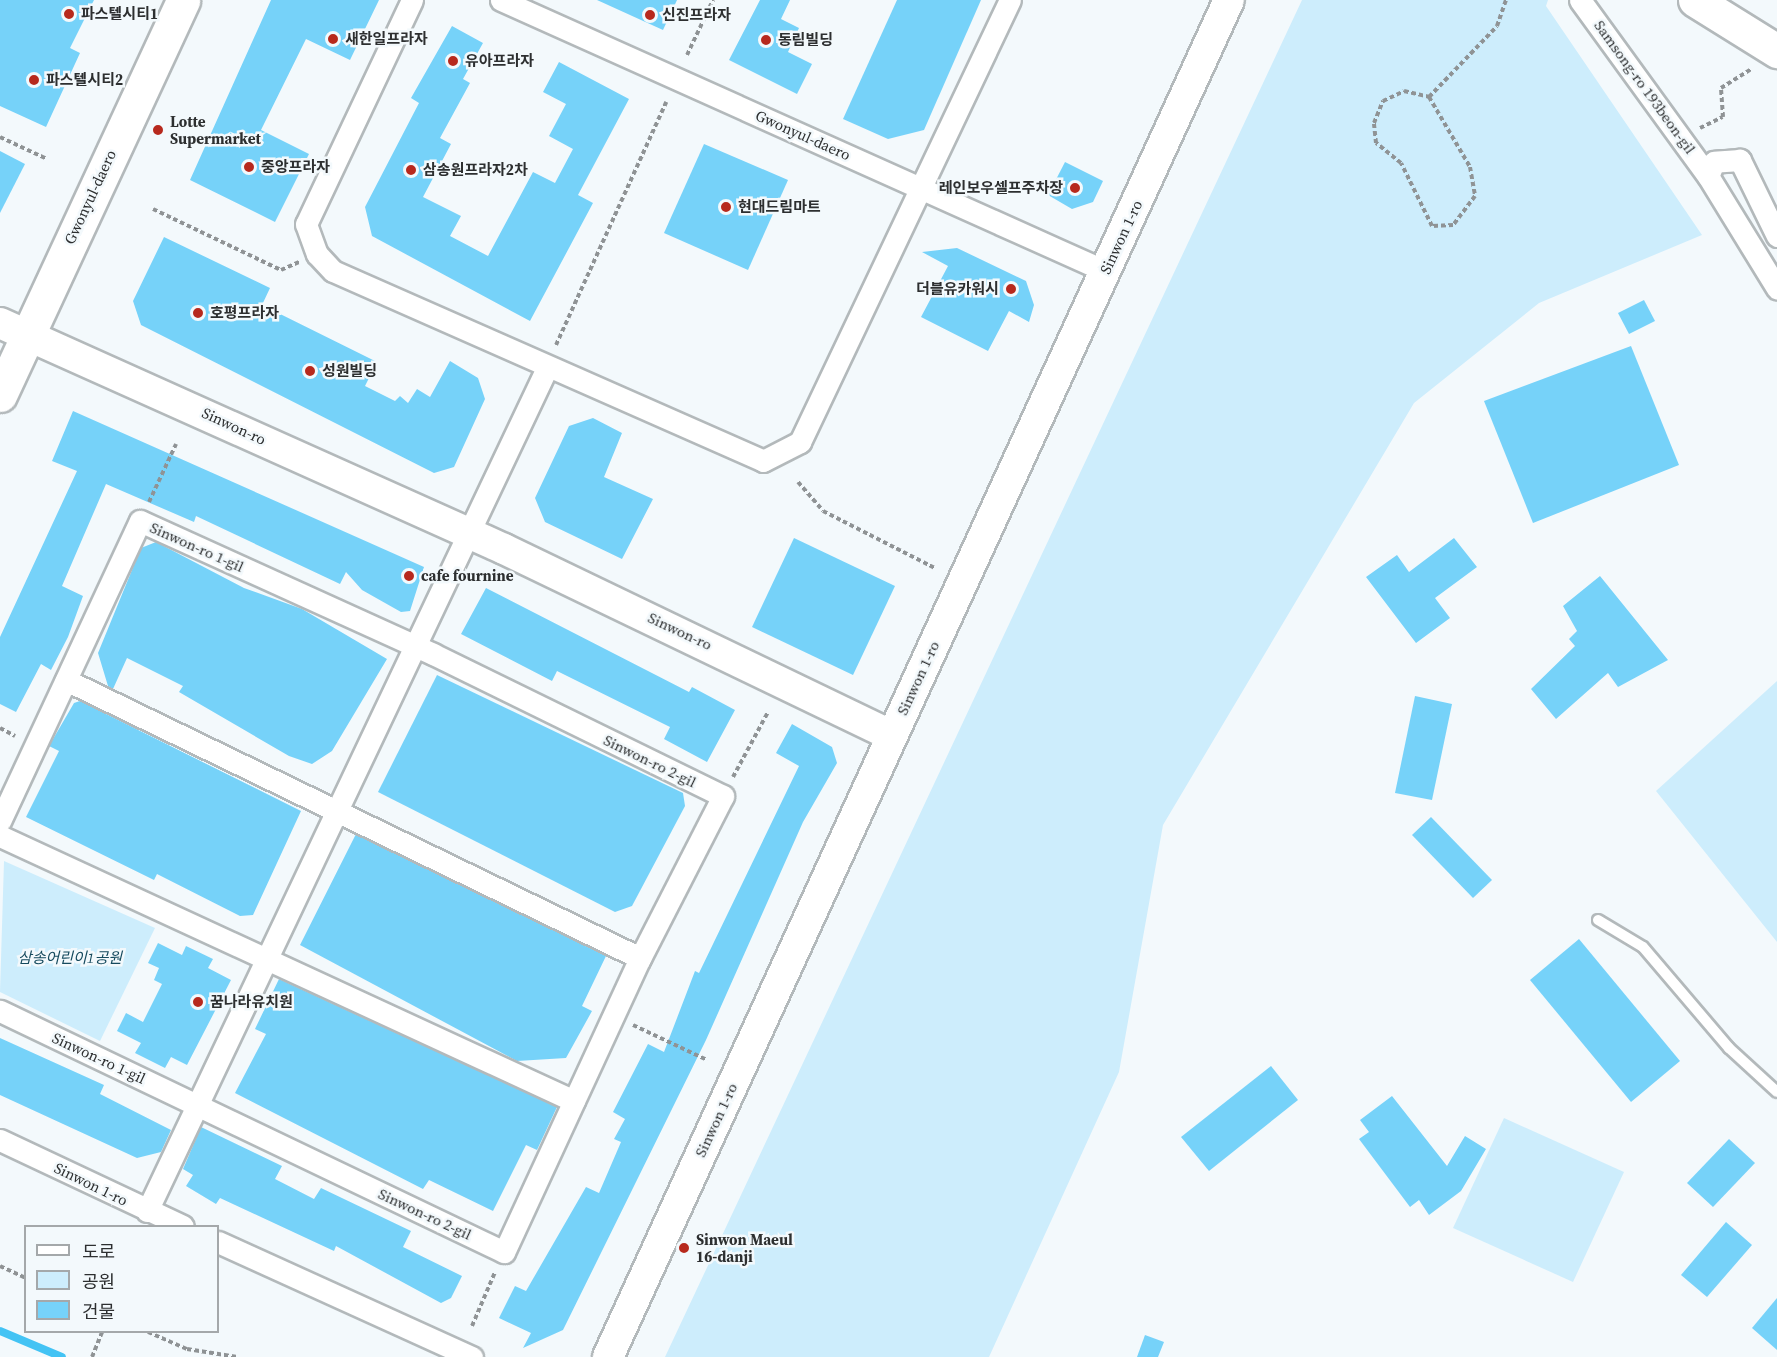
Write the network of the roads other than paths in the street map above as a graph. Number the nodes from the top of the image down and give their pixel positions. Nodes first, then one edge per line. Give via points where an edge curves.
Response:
1 (183, 0) edge
2 (412, 0) edge
3 (501, 0) edge
4 (1010, 0) edge
5 (1229, 0) edge
6 (1580, 0) edge
7 (1695, 0) edge
8 (1769, 62) edge
9 (1708, 176) junction
10 (921, 188) junction
11 (1777, 236) edge
12 (1105, 271) junction
13 (1777, 288) edge
14 (12, 329) edge
15 (547, 368) junction
16 (0, 395) edge
17 (466, 533) junction
18 (414, 645) junction
19 (66, 680) junction
20 (891, 735) junction
21 (336, 810) junction
22 (0, 821) edge
23 (0, 836) edge
24 (1598, 920) dead end
25 (266, 958) junction
26 (640, 958) junction
27 (0, 1011) edge
28 (1777, 1092) edge
29 (574, 1101) junction
30 (196, 1106) junction
31 (0, 1140) edge
32 (147, 1211) junction
33 (178, 1225) edge
34 (219, 1242) edge
35 (472, 1357) edge
36 (608, 1357) edge

1 - 14 main road, Gwonyul-daero
2 - 15 street via 306,224 317,254 333,271
3 - 10 street, Gwonyul-daero
4 - 10 street
5 - 12 street, Sinwon 1-ro
6 - 9 street, Samsong-ro 193beon-gil
7 - 8 main road
9 - 11 street, Samsong-ro 193beon-gil via 1714,162 1740,160
9 - 13 street, Samsong-ro 193beon-gil
10 - 12 street, Gwonyul-daero
10 - 15 street via 800,442 785,454 763,461
12 - 20 street, Sinwon 1-ro
14 - 16 main road, Gwonyul-daero
14 - 17 street, Sinwon-ro
15 - 17 street
17 - 18 street
17 - 20 street, Sinwon-ro
18 - 19 street, Sinwon-ro 1-gil via 140,521
18 - 21 street
18 - 26 street, Sinwon-ro 2-gil via 723,796
19 - 21 street
19 - 22 street, Sinwon-ro 1-gil
20 - 36 street, Sinwon 1-ro
21 - 25 street
21 - 26 street
23 - 25 street
24 - 28 lane via 1643,946 1729,1048
25 - 29 street
25 - 30 street
26 - 29 street
27 - 30 street, Sinwon-ro 1-gil
29 - 30 street, Sinwon-ro 2-gil via 504,1252
30 - 32 street
31 - 32 street, Sinwon 1-ro
32 - 33 street, Sinwon 1-ro
34 - 35 street

